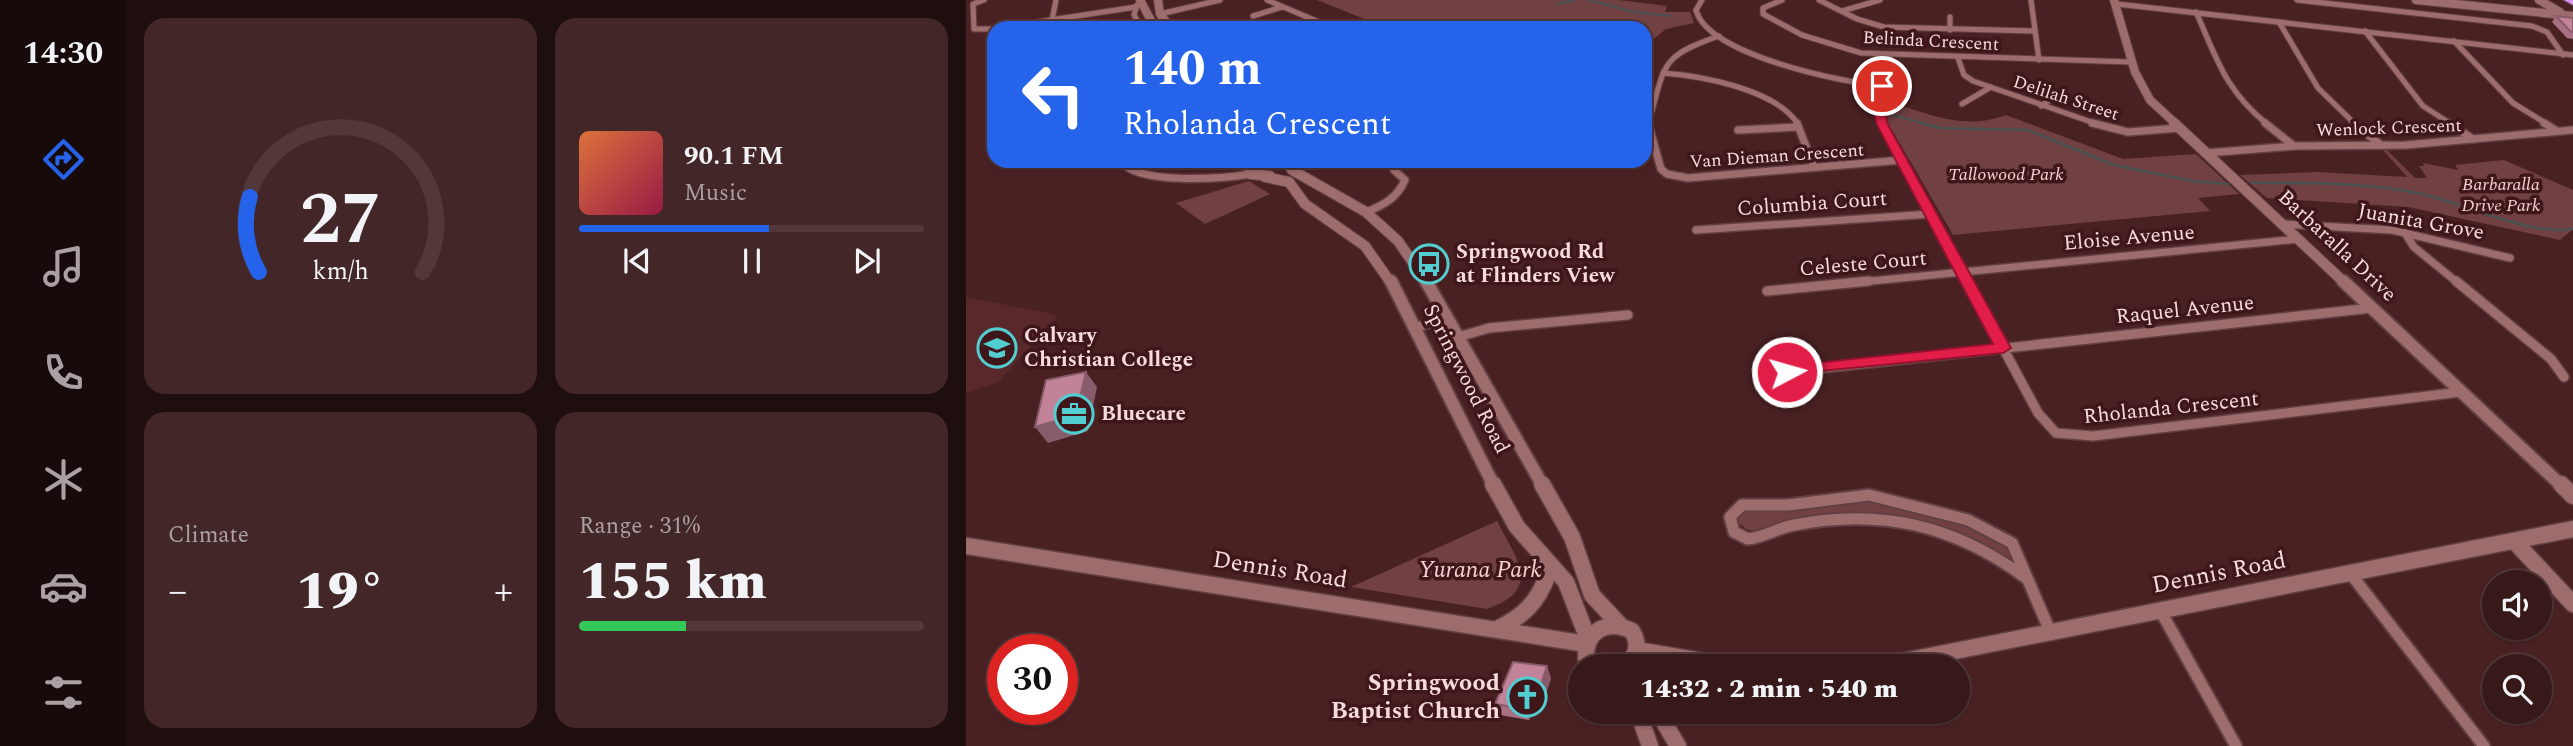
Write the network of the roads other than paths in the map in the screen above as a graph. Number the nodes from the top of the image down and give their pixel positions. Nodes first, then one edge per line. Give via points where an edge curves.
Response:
1 (983, 0) edge
2 (1056, 0) edge
3 (1158, 0) edge
4 (1220, 0) edge
5 (1267, 0) edge
6 (1702, 0) edge
7 (1782, 0) edge
8 (1819, 0) edge
9 (1880, 0) edge
10 (2031, 0) edge
11 (2297, 0) edge
12 (2416, 0) edge
13 (2428, 0) edge
14 (2539, 0) edge
15 (2116, 2) edge
16 (2441, 3) junction
17 (2550, 3) edge
18 (1282, 6) junction
19 (2474, 6) junction
20 (1137, 7) edge
21 (1842, 12) junction
22 (2196, 12) junction
23 (2539, 13) junction
24 (1160, 14) junction
25 (2572, 15) edge
26 (1253, 16) dead end
27 (2448, 16) junction
28 (1950, 17) dead end
29 (1052, 20) junction
30 (1045, 21) edge
31 (1150, 21) edge
32 (1166, 21) edge
33 (1317, 21) edge
34 (2279, 22) junction
35 (987, 28) edge
36 (1950, 30) junction
37 (2035, 31) junction
38 (2365, 31) junction
39 (1719, 36) junction
40 (2454, 41) junction
41 (2563, 54) junction
42 (1890, 56) junction
43 (2573, 56) edge
44 (1958, 58) junction
45 (2039, 60) junction
46 (2131, 62) junction
47 (1663, 73) junction
48 (1882, 86) junction
49 (1991, 87) junction
50 (2063, 92) dead end
51 (1962, 104) dead end
52 (2041, 106) junction
53 (1652, 109) edge
54 (1798, 127) junction
55 (2180, 128) junction
56 (1738, 130) dead end
57 (2573, 130) edge
58 (2558, 132) junction
59 (2473, 139) junction
60 (1652, 141) edge
61 (2382, 145) junction
62 (2294, 146) junction
63 (2206, 153) junction
64 (1902, 160) junction
65 (1814, 167) junction
66 (1128, 168) edge
67 (1249, 168) edge
68 (1283, 168) edge
69 (1294, 168) edge
70 (1394, 170) dead end
71 (1265, 177) junction
72 (1366, 212) junction
73 (1931, 214) junction
74 (2283, 224) junction
75 (1696, 230) dead end
76 (2405, 233) junction
77 (2299, 239) junction
78 (2510, 258) dead end
79 (1962, 272) junction
80 (1767, 291) dead end
81 (2372, 307) junction
82 (1628, 315) dead end
83 (1446, 317) junction
84 (1415, 328) junction
85 (1458, 337) junction
86 (2003, 348) junction
87 (1787, 372) dead end
88 (2564, 377) dead end
89 (2461, 392) junction
90 (2573, 496) edge
91 (2573, 529) edge
92 (2514, 541) junction
93 (966, 545) edge
94 (1537, 548) junction
95 (2349, 572) junction
96 (2026, 578) junction
97 (2573, 604) edge
98 (2160, 609) junction
99 (1619, 624) junction
100 (1497, 629) junction
101 (2050, 631) junction
102 (1587, 642) junction
103 (1586, 654) edge
104 (1633, 654) edge
105 (1938, 654) edge
106 (1642, 724) edge
107 (1665, 724) edge
108 (1650, 746) edge
109 (1678, 746) edge
110 (2236, 746) edge
111 (2484, 746) edge

1 - 35 street via 973,4 974,29
2 - 29 street
3 - 24 street
4 - 24 street
5 - 18 street
6 - 39 street via 1696,15
7 - 42 street, Belinda Crescent via 1763,8 1763,15 1822,42
8 - 21 street
9 - 21 street
10 - 37 street
11 - 27 street
12 - 16 street
13 - 19 street
14 - 17 street
15 - 22 street
15 - 46 street, Barbaralla Drive
16 - 19 street
16 - 27 street
17 - 23 street via 2551,11
17 - 25 street
18 - 26 street
18 - 33 street
19 - 23 street
20 - 29 street
20 - 31 street
21 - 36 street via 1884,27
22 - 34 street
22 - 62 street via 2234,92
23 - 25 street
24 - 32 street
27 - 41 street via 2537,27 2547,32
28 - 36 street
29 - 30 street
34 - 38 street
34 - 61 street via 2329,101
36 - 37 street
37 - 45 street
38 - 40 street
38 - 59 street via 2423,106
39 - 47 street, Van Dieman Crescent via 1674,54
39 - 48 street via 1785,68
40 - 41 street
40 - 58 street via 2513,103
41 - 43 street
42 - 44 street, Belinda Crescent
42 - 48 street, Rholanda Crescent
44 - 45 street, Belinda Crescent
44 - 49 street, Delilah Street via 1964,75
45 - 46 street, Belinda Crescent
46 - 55 street, Barbaralla Drive via 2150,100
47 - 53 street, Van Dieman Crescent
47 - 54 street via 1690,74 1770,101 1785,110
48 - 64 street, Rholanda Crescent via 1880,117
49 - 51 street
49 - 52 street, Delilah Street
50 - 52 street
52 - 55 street, Delilah Street via 2128,132
54 - 56 street
54 - 65 street
55 - 63 street, Barbaralla Drive
57 - 58 street, Wenlock Crescent
58 - 59 street, Wenlock Crescent
59 - 61 street, Wenlock Crescent
60 - 65 street, Van Dieman Crescent via 1661,169 1688,178
61 - 62 street, Wenlock Crescent
62 - 63 street, Wenlock Crescent
63 - 74 street, Barbaralla Drive
64 - 65 street, Van Dieman Crescent
64 - 73 street, Rholanda Crescent
66 - 67 street via 1209,179
67 - 71 street, Springwood Road
68 - 71 street
69 - 72 street, Springwood Road
70 - 72 street via 1405,180 1401,190 1390,202
71 - 84 street, Springwood Road via 1289,182 1305,204 1365,246 1388,276
72 - 83 street, Springwood Road via 1398,241
73 - 75 street, Columbia Court
73 - 79 street, Rholanda Crescent
74 - 76 street, Juanita Grove
74 - 77 street, Barbaralla Drive
76 - 78 street, Juanita Grove
76 - 88 street via 2414,247 2551,359
77 - 79 street, Eloise Avenue
77 - 81 street, Barbaralla Drive
79 - 80 street, Celeste Court
79 - 86 street, Rholanda Crescent
81 - 86 street, Raquel Avenue
81 - 89 street, Barbaralla Drive
82 - 85 street via 1489,328
83 - 84 street
83 - 85 street, Springwood Road
84 - 94 street, Springwood Road via 1510,517
85 - 99 street, Springwood Road via 1572,537 1592,597 1603,613
86 - 87 street, Raquel Avenue
86 - 89 street, Rholanda Crescent via 2047,426 2073,436
89 - 90 street, Barbaralla Drive
91 - 92 street, Dennis Road
92 - 95 street, Dennis Road
92 - 97 street
93 - 100 street, Dennis Road
94 - 100 street via 1548,574 1543,589 1523,617
94 - 102 street, Springwood Road via 1572,591
95 - 98 street, Dennis Road
95 - 111 street
96 - 96 street via 2002,558 1975,546 1892,520 1860,517 1795,525 1748,539 1734,533 1730,517 1742,505 1788,505 1869,495 1887,498 1968,520 2006,538 2020,558
96 - 101 street
98 - 101 street, Dennis Road
98 - 110 street
99 - 102 street via 1604,626
99 - 104 street, Springwood Road via 1636,636
100 - 102 street, Dennis Road
101 - 105 street, Dennis Road
102 - 103 street
106 - 108 street
107 - 109 street

